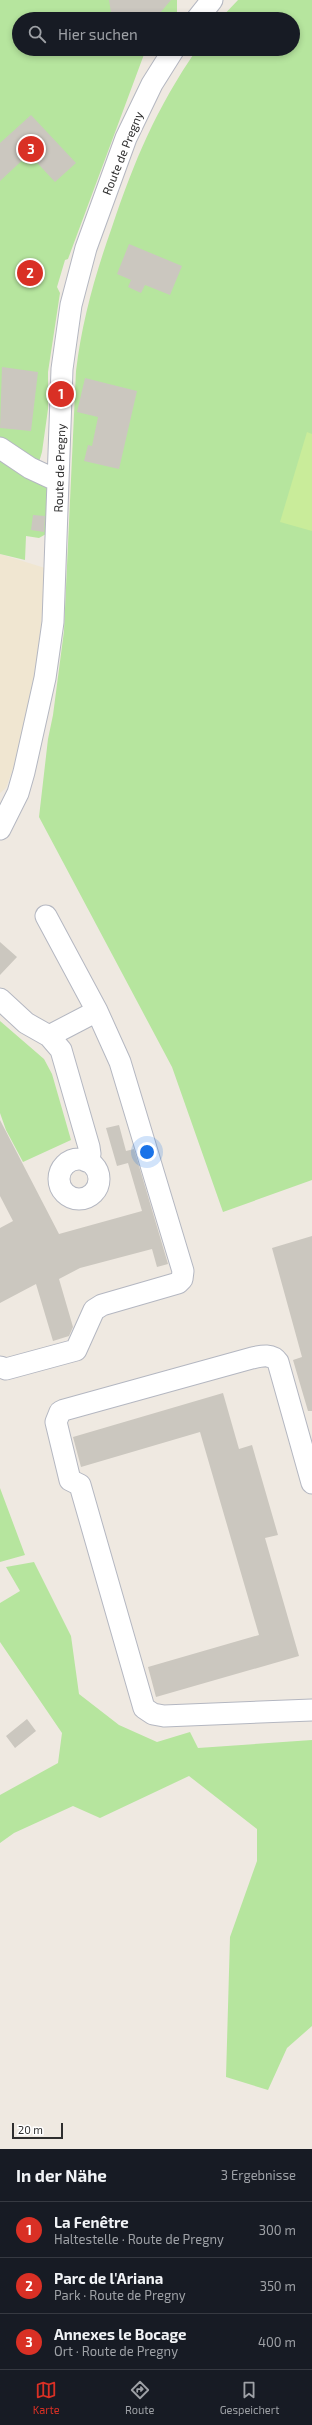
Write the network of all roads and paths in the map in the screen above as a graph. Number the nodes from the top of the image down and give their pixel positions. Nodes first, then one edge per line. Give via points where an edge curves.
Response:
1 (212, 0) edge
2 (203, 12) edge
3 (170, 56) edge
4 (0, 448) edge
5 (58, 481) junction
6 (0, 829) edge
7 (46, 916) dead end
8 (0, 999) edge
9 (97, 1011) junction
10 (49, 1036) junction
11 (86, 1161) dead end
12 (0, 1367) edge
13 (312, 1483) edge
14 (312, 1710) edge

1 - 2 street
3 - 5 street, Route de Pregny via 152,84 126,138 77,280 64,349
4 - 5 street via 30,468
5 - 6 street, Route de Pregny via 54,622 45,678 18,793
7 - 9 street
8 - 10 street via 26,1023
9 - 10 street
9 - 12 street via 120,1062 132,1099 183,1271 182,1279 178,1283 102,1305 94,1310 76,1350 6,1369
10 - 11 street via 61,1050 89,1147 90,1154
13 - 14 street via 278,1362 268,1356 252,1358 64,1410 57,1416 56,1422 70,1480 80,1485 144,1708 153,1714 164,1716

